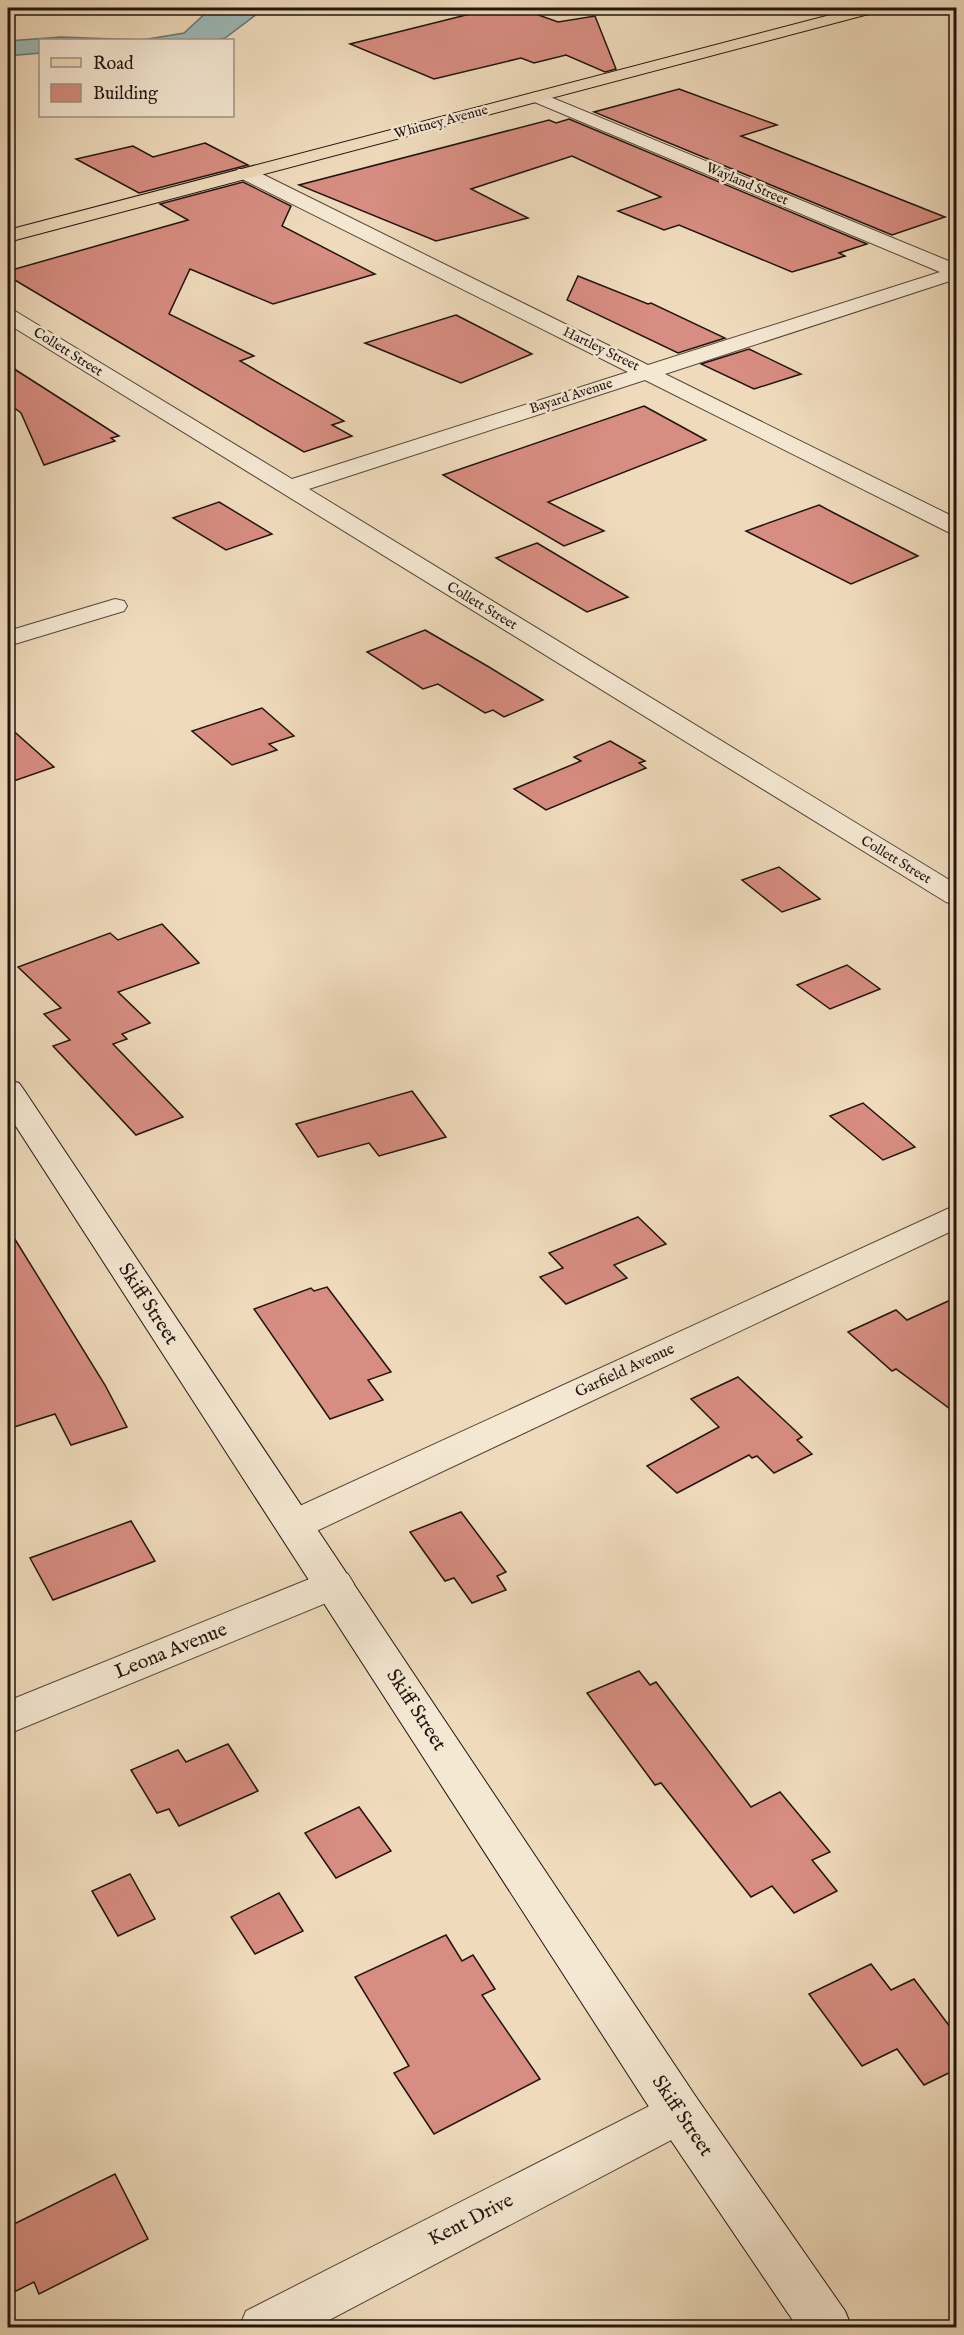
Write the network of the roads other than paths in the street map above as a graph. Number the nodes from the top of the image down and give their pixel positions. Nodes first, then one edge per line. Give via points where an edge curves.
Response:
1 (874, 8) edge
2 (538, 97) junction
3 (245, 173) junction
4 (8, 236) edge
5 (957, 272) edge
6 (8, 315) edge
7 (646, 372) junction
8 (289, 488) junction
9 (957, 527) edge
10 (115, 606) dead end
11 (8, 639) edge
12 (957, 896) edge
13 (8, 1090) edge
14 (957, 1216) edge
15 (294, 1525) junction
16 (334, 1584) junction
17 (8, 1718) edge
18 (679, 2112) junction
19 (264, 2328) edge
20 (827, 2328) edge

1 - 2 main road, Whitney Avenue
2 - 3 main road, Whitney Avenue
2 - 5 street, Wayland Street
3 - 4 main road, Whitney Avenue
3 - 7 street, Hartley Street
5 - 7 street, Bayard Avenue
6 - 8 street, Collett Street
7 - 8 street, Bayard Avenue
7 - 9 street, Hartley Street
8 - 12 street, Collett Street
10 - 11 street
13 - 15 street, Skiff Street
14 - 15 street, Garfield Avenue
15 - 16 street, Skiff Street
16 - 17 street, Leona Avenue
16 - 18 street, Skiff Street
18 - 19 street, Kent Drive
18 - 20 street, Skiff Street

